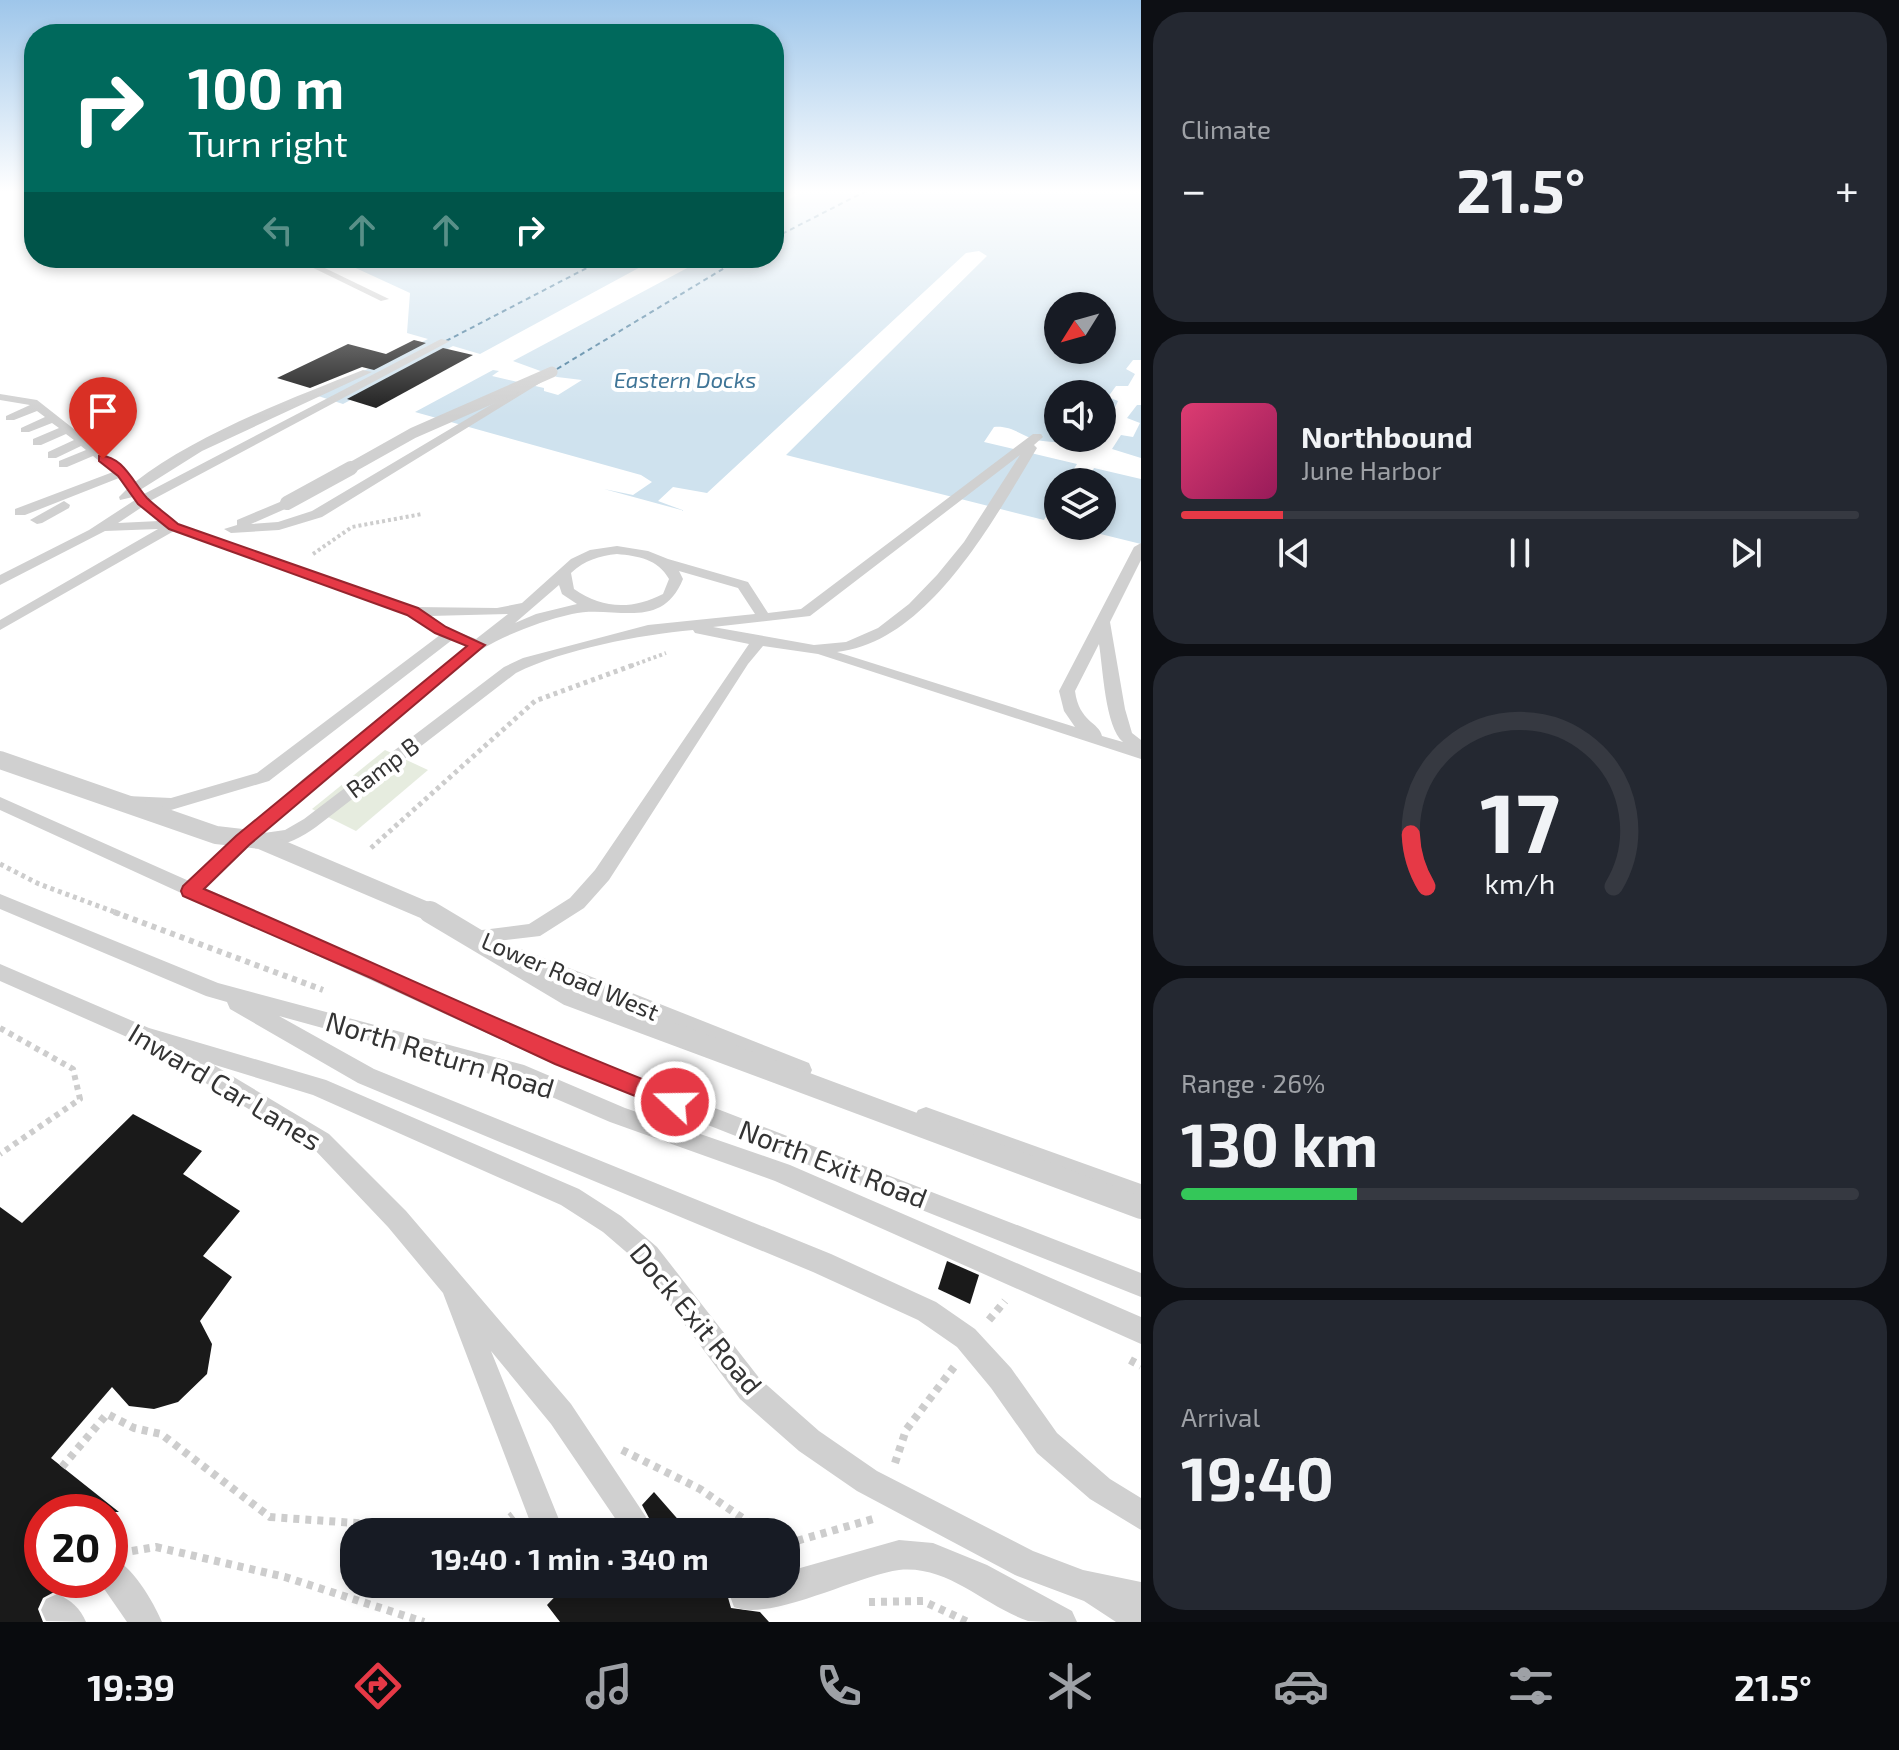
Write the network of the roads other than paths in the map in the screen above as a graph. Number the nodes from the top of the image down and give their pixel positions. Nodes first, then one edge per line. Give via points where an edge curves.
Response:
1 (318, 268) edge
2 (384, 299) dead end
3 (0, 397) edge
4 (14, 401) junction
5 (70, 432) junction
6 (39, 442) edge
7 (122, 473) junction
8 (137, 495) junction
9 (173, 526) junction
10 (231, 529) junction
11 (94, 533) junction
12 (1141, 547) edge
13 (665, 563) junction
14 (564, 572) junction
15 (0, 581) edge
16 (529, 605) junction
17 (591, 605) junction
18 (641, 608) junction
19 (412, 611) junction
20 (764, 617) junction
21 (1103, 622) junction
22 (0, 626) edge
23 (673, 626) junction
24 (451, 634) junction
25 (761, 639) junction
26 (478, 645) junction
27 (566, 649) junction
28 (814, 650) junction
29 (1117, 747) junction
30 (1141, 751) edge
31 (0, 759) edge
32 (104, 802) junction
33 (0, 803) edge
34 (251, 840) junction
35 (190, 891) junction
36 (0, 901) edge
37 (473, 937) junction
38 (0, 972) edge
39 (213, 990) junction
40 (144, 1035) junction
41 (1141, 1195) edge
42 (1141, 1208) edge
43 (1031, 1280) junction
44 (450, 1281) junction
45 (1141, 1285) edge
46 (1141, 1321) edge
47 (1141, 1331) edge
48 (1141, 1515) edge
49 (631, 1517) dead end
50 (543, 1518) edge
51 (128, 1583) edge
52 (800, 1585) edge
53 (1083, 1585) junction
54 (1141, 1597) edge
55 (1141, 1619) edge
56 (146, 1622) edge
57 (1061, 1622) edge

1 - 2 lane
3 - 4 lane
4 - 5 lane
4 - 6 lane
5 - 6 lane
5 - 6 lane
5 - 6 lane
5 - 6 lane
5 - 6 lane
5 - 6 lane
5 - 7 lane
7 - 7 lane via 32,518
7 - 8 lane
8 - 8 lane via 180,457 293,401 445,341 295,421
8 - 9 lane
8 - 11 lane
9 - 10 lane
9 - 11 lane via 117,524
9 - 19 lane
9 - 22 lane
10 - 10 lane, bridge via 413,433 552,372 317,514 279,526
11 - 15 lane
12 - 21 lane
13 - 14 lane via 635,552 600,552 583,556
13 - 18 lane via 676,579 675,588
13 - 20 lane via 743,585
14 - 16 lane
14 - 17 lane via 567,591
16 - 19 lane via 497,612
16 - 26 lane
17 - 18 lane
17 - 26 lane via 541,617
18 - 27 lane
19 - 24 lane
20 - 23 lane
20 - 28 lane via 805,613 1037,437 966,550 940,580 872,639
21 - 29 lane via 1067,691 1068,708 1080,726
21 - 30 lane via 1124,735
23 - 25 lane
23 - 27 lane
24 - 26 lane
24 - 32 lane via 263,777 171,804
25 - 28 lane
25 - 37 lane via 602,875 577,903 533,931
26 - 34 lane
27 - 34 lane, Ramp B via 521,664 290,836
28 - 29 lane
29 - 30 lane
31 - 32 lane, Lower Road West
31 - 34 lane, bridge via 216,835
32 - 34 lane, Lower Road West
33 - 35 lane, North Exit Road
34 - 35 lane
34 - 37 lane, Lower Road West
34 - 42 lane, bridge via 425,909 569,995
35 - 45 lane, North Exit Road via 562,1058
36 - 39 lane, North Return Road
37 - 41 lane, Lower Road West via 817,1077
38 - 40 lane, Inward Car Lanes
39 - 43 lane, North Return Road via 516,1072 782,1173
39 - 48 lane via 366,1076 927,1311 966,1338 1047,1443 1100,1489
40 - 44 lane, Inward Car Lanes via 321,1141
40 - 53 lane, Dock Exit Road via 318,1087 570,1197 648,1255 750,1389 809,1441 867,1481 1026,1564
43 - 46 lane
43 - 47 lane, North Return Road
44 - 49 lane, Inward Car Lanes via 561,1414
44 - 50 lane
51 - 56 lane
52 - 57 lane via 899,1555 933,1558
53 - 54 lane, Dock Exit Road
53 - 55 lane

